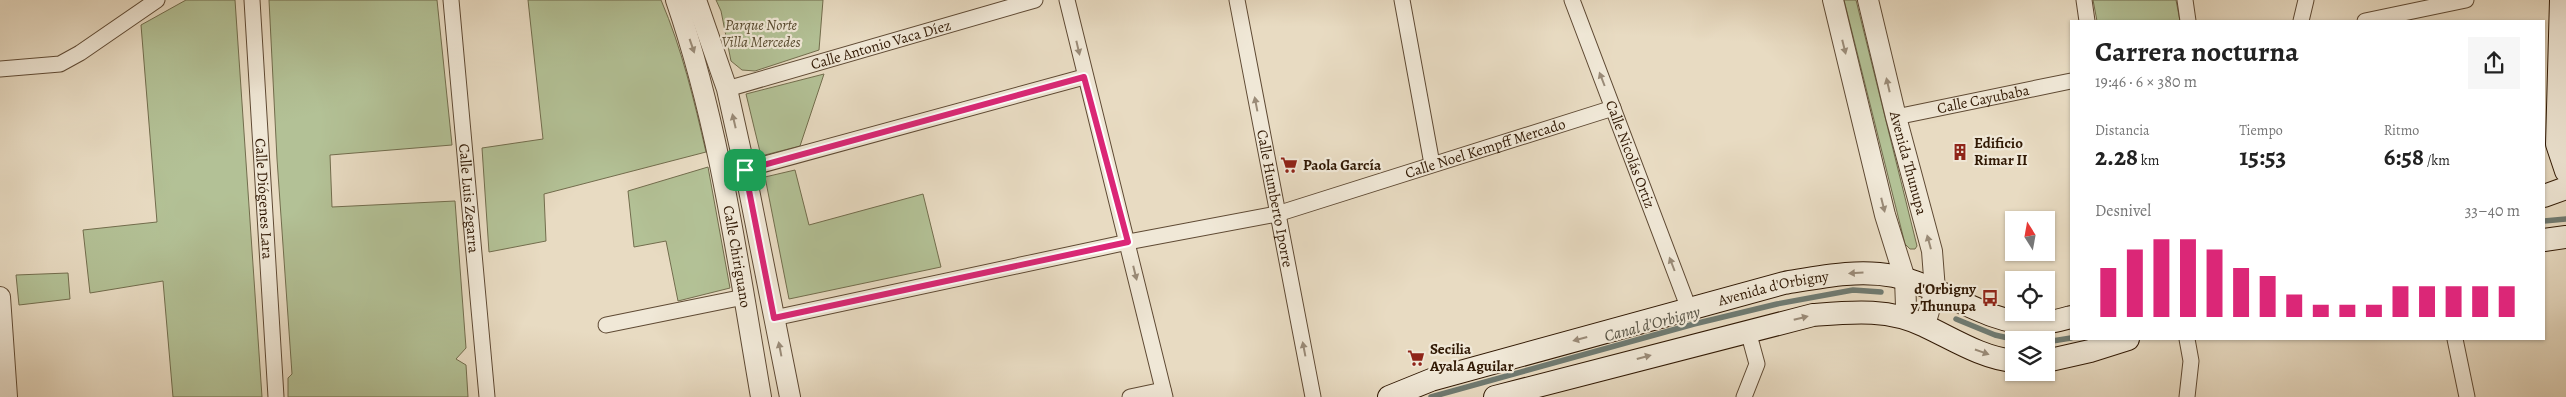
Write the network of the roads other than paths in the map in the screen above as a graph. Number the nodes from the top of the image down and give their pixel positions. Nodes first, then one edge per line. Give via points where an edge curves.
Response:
1 (157, 0) edge
2 (252, 0) edge
3 (451, 0) edge
4 (676, 0) edge
5 (696, 0) edge
6 (1035, 0) edge
7 (1067, 0) edge
8 (1236, 0) edge
9 (1402, 0) edge
10 (1572, 0) edge
11 (1833, 0) edge
12 (1868, 0) edge
13 (2084, 0) edge
14 (2185, 0) edge
15 (2306, 0) edge
16 (2466, 0) edge
17 (2561, 0) edge
18 (2088, 20) edge
19 (2188, 20) edge
20 (2301, 20) edge
21 (2370, 20) edge
22 (0, 69) edge
23 (1084, 77) junction
24 (2070, 81) edge
25 (727, 89) junction
26 (1613, 108) junction
27 (1896, 117) junction
28 (1432, 164) junction
29 (745, 170) junction
30 (2566, 171) edge
31 (721, 176) junction
32 (2566, 188) edge
33 (2545, 196) edge
34 (1278, 214) junction
35 (2566, 238) edge
36 (2545, 240) edge
37 (1128, 242) junction
38 (1905, 279) junction
39 (1935, 290) junction
40 (744, 298) junction
41 (0, 299) edge
42 (1689, 310) junction
43 (1902, 317) junction
44 (2070, 317) edge
45 (774, 318) junction
46 (606, 325) dead end
47 (1925, 325) junction
48 (1748, 331) junction
49 (2125, 340) edge
50 (2187, 340) edge
51 (2455, 340) edge
52 (2005, 358) edge
53 (2055, 359) edge
54 (1164, 394) edge
55 (1397, 395) edge
56 (7, 397) edge
57 (276, 397) edge
58 (487, 397) edge
59 (761, 397) edge
60 (790, 397) edge
61 (1130, 397) edge
62 (1313, 397) edge
63 (1495, 397) edge
64 (1744, 397) edge
65 (2186, 397) edge
66 (2467, 397) edge

1 - 22 street via 80,54 60,64
2 - 57 street, Calle Diógenes Lara
3 - 58 street, Calle Luis Zegarra
4 -> 31 street, Calle Chiriguano via 694,54 715,137
5 - 25 street, Calle Chiriguano
6 - 25 street, Calle Antonio Vaca Díez
7 -> 23 street
34 -> 8 street, Calle Humberto Iporre
9 - 28 street
26 -> 10 street, Calle Nicolás Ortiz
11 -> 38 street via 1885,215
27 -> 12 street, Avenida Thunupa
13 - 18 street
14 - 19 street
15 - 20 street
16 - 21 street
17 - 30 main road via 2557,144
23 - 29 street
23 - 37 street
24 - 27 street, Calle Cayubaba
29 -> 25 street, Calle Chiriguano
26 - 28 street, Calle Noel Kempff Mercado
42 -> 26 street, Calle Nicolás Ortiz
39 -> 27 street, Avenida Thunupa via 1932,251
28 - 34 street, Calle Noel Kempff Mercado
29 - 31 street
29 - 45 street, Calle Chiriguano
31 - 40 street, Calle Chiriguano
32 - 33 main road
34 - 37 street, Calle Noel Kempff Mercado
62 -> 34 street, Calle Humberto Iporre
35 - 36 main road
37 - 45 street, Calle Noel Kempff Mercado
37 -> 54 street
38 - 39 main road, Avenida d'Orbigny
38 -> 42 main road, Avenida d'Orbigny via 1861,272 1830,275
38 - 43 street via 1906,306
39 - 44 main road, Avenida d'Orbigny via 2010,321 2035,324
39 - 47 street, Avenida Thunupa
40 - 46 street
40 - 59 street, Calle Chiriguano
41 - 56 street
42 -> 55 main road, Avenida d'Orbigny via 1431,380
43 - 47 main road
48 -> 43 main road via 1812,315 1859,312
60 -> 45 street, Calle Chiriguano
47 -> 52 main road via 1973,349
63 -> 48 main road
48 - 64 street via 1757,364
49 - 53 main road
50 - 65 street via 2191,360
51 - 66 street
54 - 61 street

